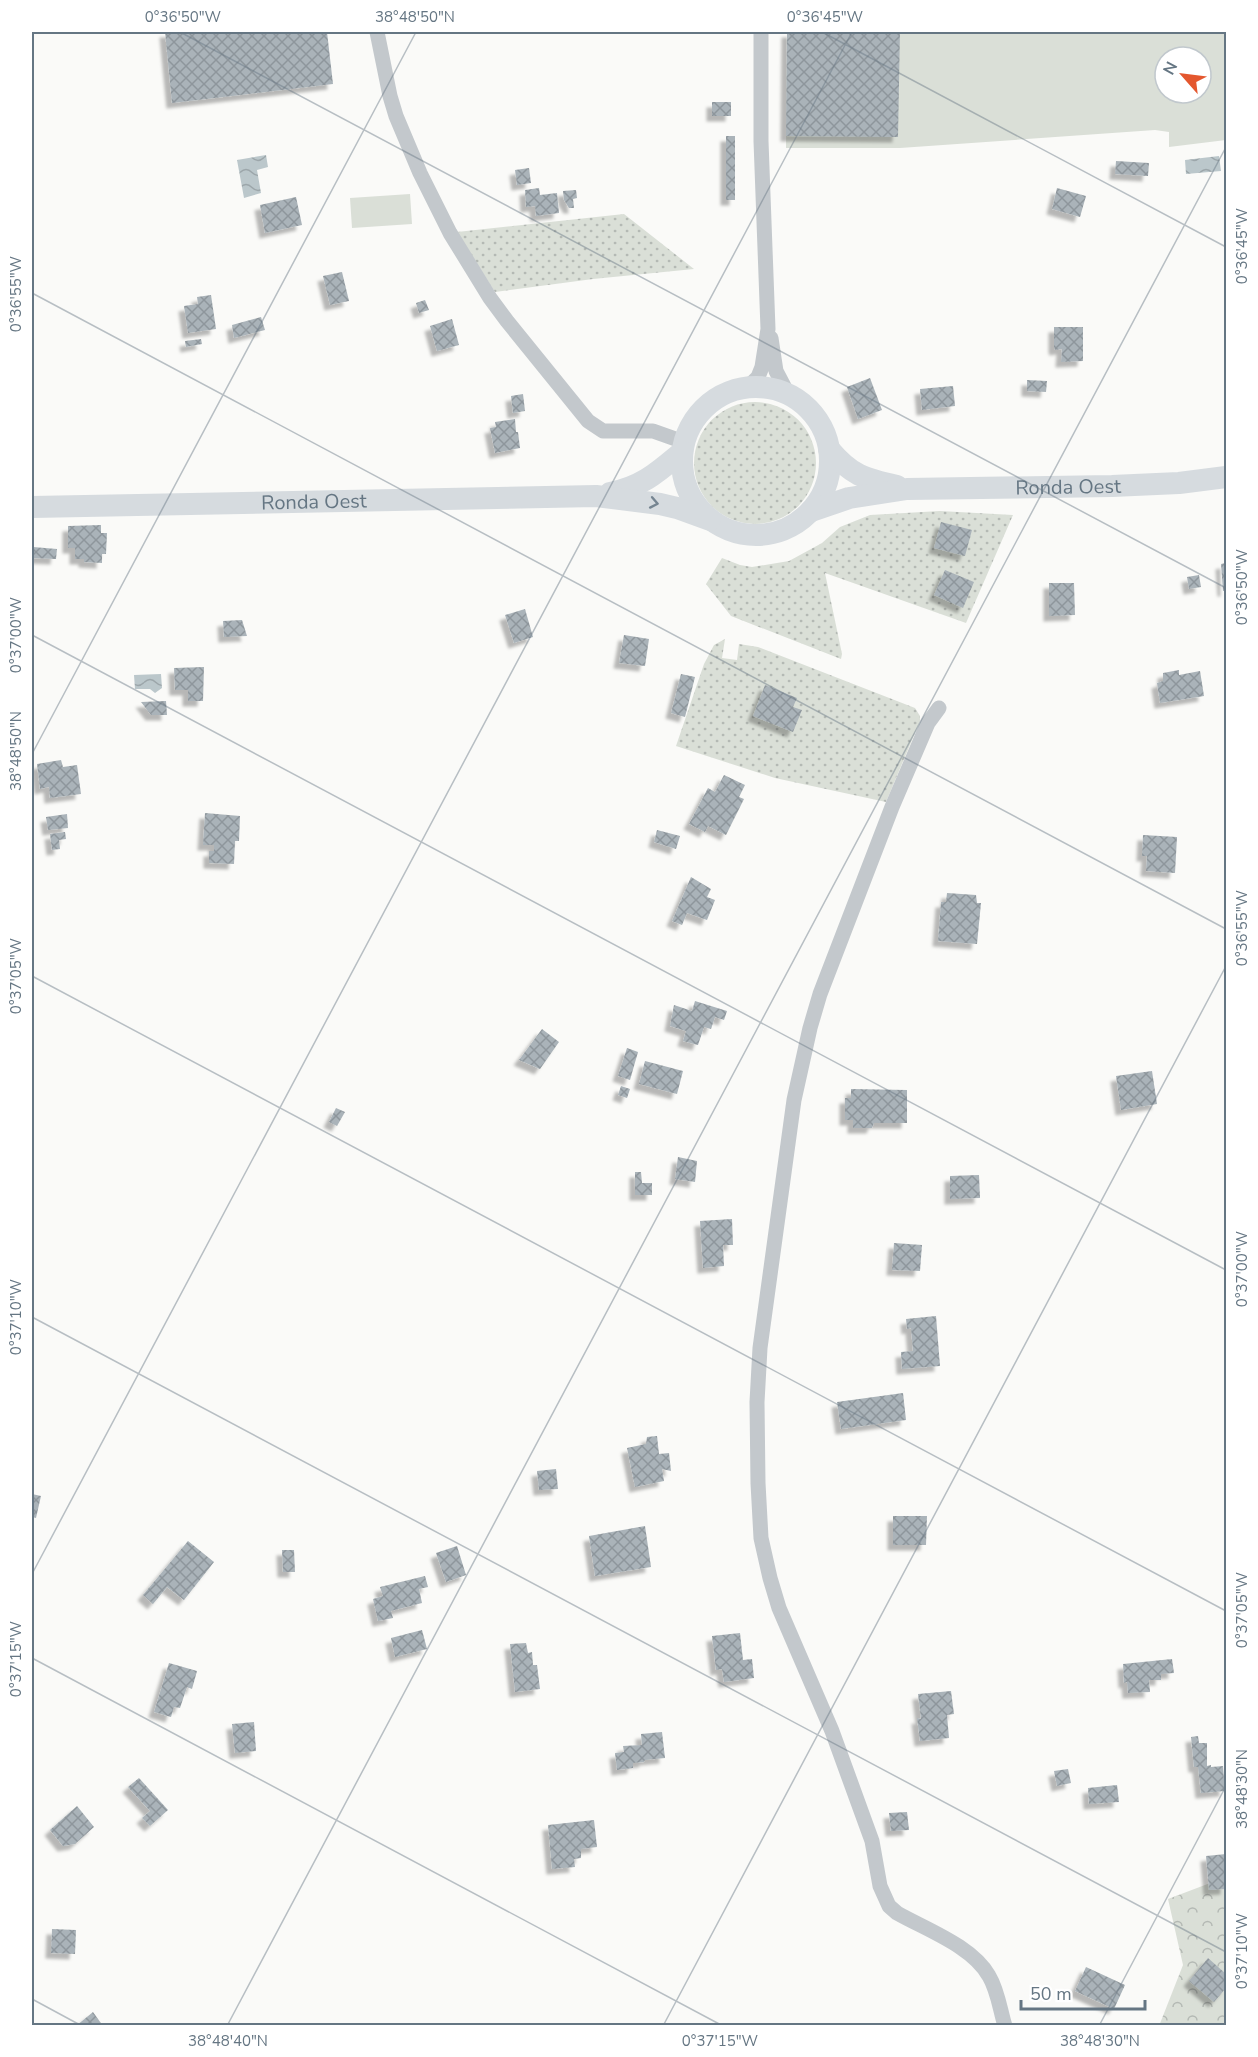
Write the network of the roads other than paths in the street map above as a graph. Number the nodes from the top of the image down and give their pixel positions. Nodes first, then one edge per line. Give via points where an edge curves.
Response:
1 (377, 32) edge
2 (761, 32) edge
3 (768, 329) junction
4 (747, 388) junction
5 (788, 394) junction
6 (683, 447) junction
7 (829, 449) junction
8 (1227, 477) edge
9 (907, 489) junction
10 (596, 496) junction
11 (32, 507) edge
12 (811, 511) junction
13 (710, 520) junction
14 (939, 708) dead end
15 (1005, 2025) edge

1 - 6 street via 390,96 420,173 458,248 507,321 597,429 653,431
2 - 3 street
3 - 4 street via 762,367
3 - 5 street via 776,371
4 - 5 main road via 761,387
4 - 6 main road via 730,392 708,406 691,426
5 - 7 main road via 815,417
6 - 10 main road, Ronda Oest via 662,469 630,489
6 - 13 main road via 683,477 693,501
7 - 9 main road, Ronda Oest via 844,466 862,477
7 - 12 main road via 826,482
8 - 9 main road, Ronda Oest via 1113,486
9 - 12 main road, Ronda Oest via 849,498
10 - 11 main road, Ronda Oest
10 -> 13 main road, Ronda Oest via 646,501
12 - 13 main road via 778,532 759,535 740,534
14 - 15 street via 928,723 892,807 810,1029 794,1100 760,1348 758,1483 761,1538 779,1608 832,1731 872,1841 880,1886 897,1913 974,1957 990,1977

